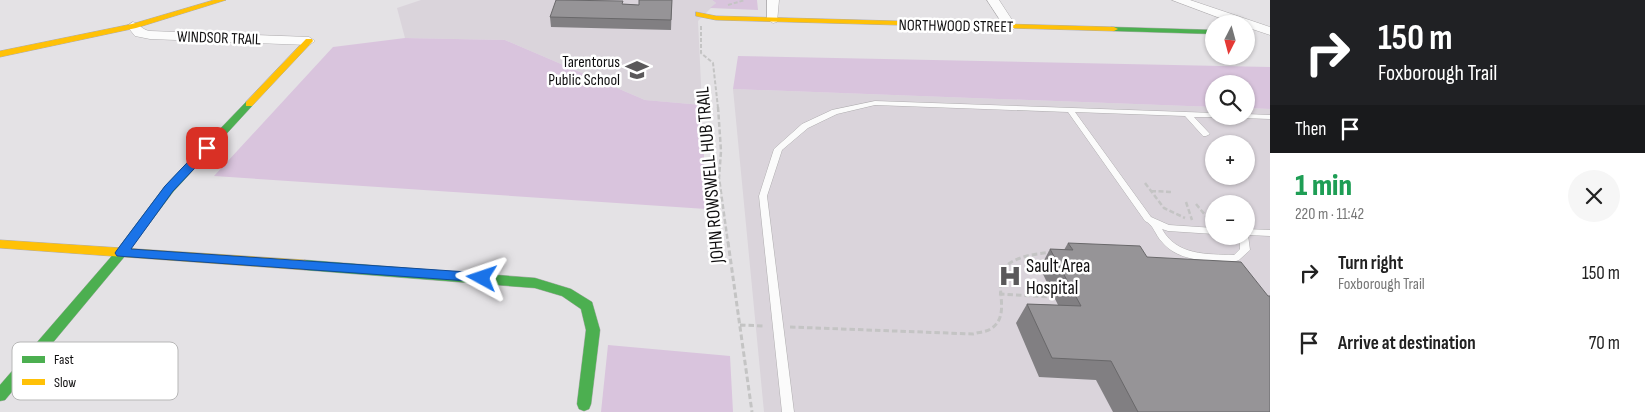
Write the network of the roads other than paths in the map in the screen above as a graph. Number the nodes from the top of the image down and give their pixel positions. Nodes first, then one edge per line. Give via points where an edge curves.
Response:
1 (222, 0) edge
2 (773, 0) edge
3 (993, 0) edge
4 (1180, 0) edge
5 (703, 15) road end
6 (774, 18) junction
7 (132, 26) junction
8 (1010, 26) junction
9 (1258, 29) edge
10 (1205, 32) edge
11 (309, 41) joint
12 (0, 54) edge
13 (1070, 110) junction
14 (1187, 114) junction
15 (1205, 115) edge
16 (1255, 116) edge
17 (1270, 116) edge
18 (1206, 134) dead end
19 (1155, 224) junction
20 (1205, 226) edge
21 (1255, 232) edge
22 (1270, 233) edge
23 (0, 244) edge
24 (1245, 245) edge
25 (121, 253) junction
26 (45, 342) edge
27 (12, 381) edge
28 (0, 395) edge
29 (584, 404) dead end
30 (788, 412) edge

1 - 7 street
2 - 6 street
3 - 8 street
4 - 9 street
5 - 6 street, NORTHWOOD STREET
6 - 8 street, NORTHWOOD STREET
7 - 11 street, WINDSOR TRAIL via 139,33 150,34
7 - 12 street
8 - 10 street, NORTHWOOD STREET
11 - 25 street via 169,189
13 - 14 lane
13 - 19 lane via 1136,204
13 - 30 lane via 875,103 834,112 805,126 778,149 762,196
14 - 15 lane
14 - 18 lane
16 - 17 lane
19 - 20 lane via 1168,228
19 - 24 lane via 1171,249 1190,256 1236,258 1245,250
21 - 22 lane
23 - 25 street
25 - 26 street
25 - 29 street via 501,279 535,283 566,292 587,306 593,330
27 - 28 street

